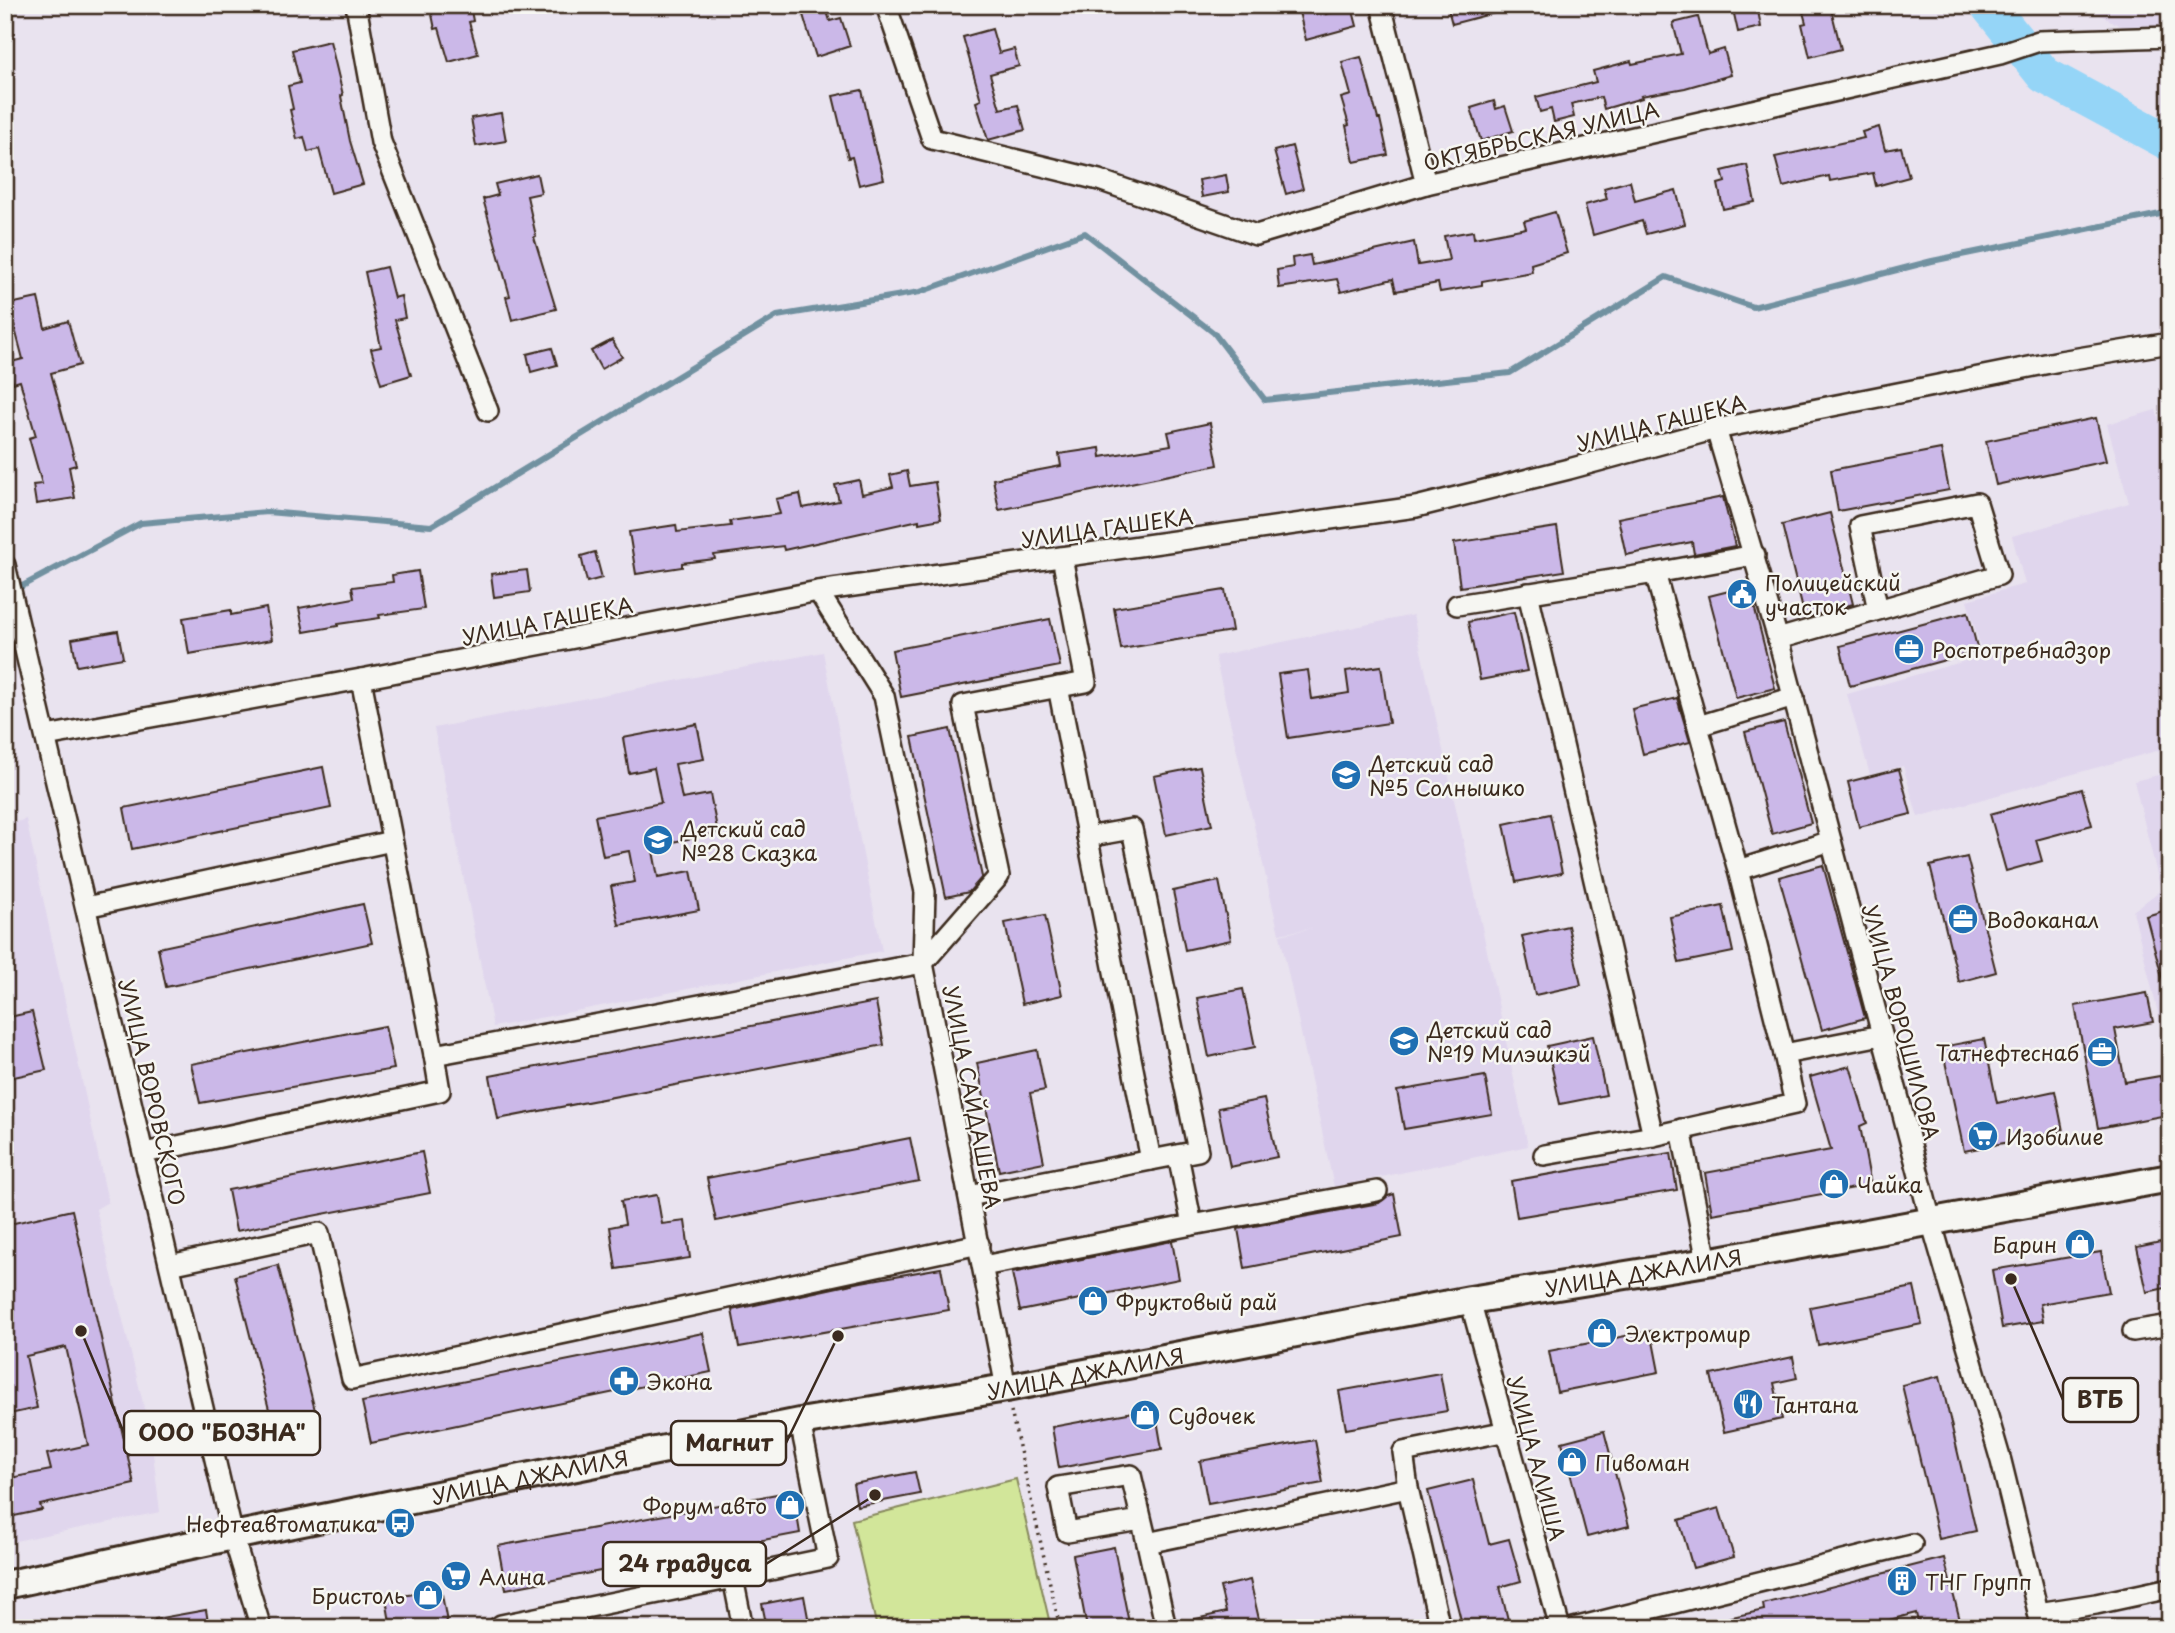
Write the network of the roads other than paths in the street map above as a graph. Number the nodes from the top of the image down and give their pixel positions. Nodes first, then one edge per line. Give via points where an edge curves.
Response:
1 (356, 5) edge
2 (886, 5) edge
3 (1381, 5) edge
4 (2170, 37) edge
5 (1426, 184) junction
6 (2170, 343) edge
7 (488, 411) dead end
8 (1716, 429) junction
9 (1755, 555) junction
10 (1062, 556) junction
11 (5, 565) edge
12 (1655, 573) junction
13 (818, 591) junction
14 (1528, 593) junction
15 (1457, 605) dead end
16 (1878, 610) junction
17 (1779, 639) junction
18 (360, 679) junction
19 (1058, 687) junction
20 (1794, 697) junction
21 (1698, 726) junction
22 (46, 736) junction
23 (1087, 837) junction
24 (1831, 841) junction
25 (392, 842) junction
26 (1738, 870) junction
27 (86, 906) junction
28 (923, 963) junction
29 (1882, 1035) junction
30 (1784, 1054) junction
31 (434, 1055) junction
32 (1681, 1129) junction
33 (1653, 1136) junction
34 (144, 1153) junction
35 (1178, 1155) junction
36 (1544, 1155) dead end
37 (1151, 1160) junction
38 (2170, 1178) edge
39 (1377, 1191) dead end
40 (969, 1196) junction
41 (1931, 1222) junction
42 (1192, 1225) junction
43 (979, 1244) junction
44 (1707, 1262) junction
45 (170, 1265) junction
46 (983, 1266) junction
47 (1470, 1300) junction
48 (2170, 1325) edge
49 (2133, 1331) dead end
50 (1006, 1388) junction
51 (800, 1422) junction
52 (1507, 1431) junction
53 (1408, 1488) junction
54 (1142, 1520) dead end
55 (233, 1536) junction
56 (1147, 1543) junction
57 (1912, 1544) dead end
58 (733, 1578) junction
59 (5, 1585) edge
60 (2170, 1588) edge
61 (576, 1619) edge
62 (2040, 1620) edge
63 (261, 1628) edge
64 (497, 1628) edge
65 (743, 1628) edge
66 (1166, 1628) edge
67 (1440, 1628) edge
68 (1560, 1628) edge
69 (1574, 1628) edge

1 - 7 street via 382,142
2 - 5 street, ОКТЯБРЬСКАЯ УЛИЦА via 932,139 1099,180 1256,235
3 - 5 street
4 - 5 street, ОКТЯБРЬСКАЯ УЛИЦА via 2039,41 2000,54
6 - 8 street, УЛИЦА ГАШЕКА
8 - 9 street, УЛИЦА ВОРОШИЛОВА
8 - 10 street, УЛИЦА ГАШЕКА via 1416,507
9 - 12 street
9 - 17 street, УЛИЦА ВОРОШИЛОВА
10 - 13 street, УЛИЦА ГАШЕКА
10 - 19 street via 1086,682
11 - 22 street, УЛИЦА ВОРОВСКОГО
12 - 14 street
12 - 21 street
13 - 18 street, УЛИЦА ГАШЕКА
13 - 28 street, УЛИЦА САЙДАШЕВА via 884,696 925,892
14 - 15 street
14 - 33 street
16 - 16 street via 1999,575 1977,503 1860,526
16 - 17 street
17 - 20 street, УЛИЦА ВОРОШИЛОВА
18 - 22 street, УЛИЦА ГАШЕКА
18 - 25 street
19 - 23 street
19 - 28 street via 963,705 999,876
20 - 21 street
20 - 24 street, УЛИЦА ВОРОШИЛОВА
21 - 26 street
22 - 27 street, УЛИЦА ВОРОВСКОГО
23 - 35 street via 1132,829 1198,1151
23 - 37 street
24 - 26 street
24 - 29 street, УЛИЦА ВОРОШИЛОВА
25 - 27 street
25 - 31 street
26 - 30 street
27 - 34 street, УЛИЦА ВОРОВСКОГО
28 - 31 street
28 - 40 street, УЛИЦА САЙДАШЕВА
29 - 30 street
29 - 41 street, УЛИЦА ВОРОШИЛОВА
30 - 32 street via 1795,1104
31 - 34 street via 440,1091
32 - 33 street
32 - 44 street
33 - 36 street
34 - 45 street, УЛИЦА ВОРОВСКОГО
35 - 37 street
35 - 42 street
37 - 40 street
38 - 41 main road, УЛИЦА ДЖАЛИЛЯ
39 - 42 street
40 - 43 street, УЛИЦА САЙДАШЕВА
41 - 44 main road, УЛИЦА ДЖАЛИЛЯ
41 - 62 street, УЛИЦА ВОРОШИЛОВА via 2001,1461
42 - 46 street
43 - 45 street via 352,1379 319,1233
43 - 46 street, УЛИЦА САЙДАШЕВА
44 - 47 main road, УЛИЦА ДЖАЛИЛЯ
45 - 55 street, УЛИЦА ВОРОВСКОГО
46 - 50 street, УЛИЦА САЙДАШЕВА
47 - 50 main road, УЛИЦА ДЖАЛИЛЯ
47 - 52 street, УЛИЦА АЛИША
48 - 49 street
50 - 51 main road, УЛИЦА ДЖАЛИЛЯ
51 - 55 main road, УЛИЦА ДЖАЛИЛЯ
51 - 58 street via 828,1559
52 - 53 street via 1403,1452
52 - 68 street, УЛИЦА АЛИША
53 - 56 street
53 - 67 street
54 - 56 street
55 - 59 main road, УЛИЦА ДЖАЛИЛЯ
55 - 63 street, УЛИЦА ВОРОВСКОГО
56 - 66 street
57 - 69 street
58 - 61 street
58 - 65 street
60 - 62 street
61 - 64 street

